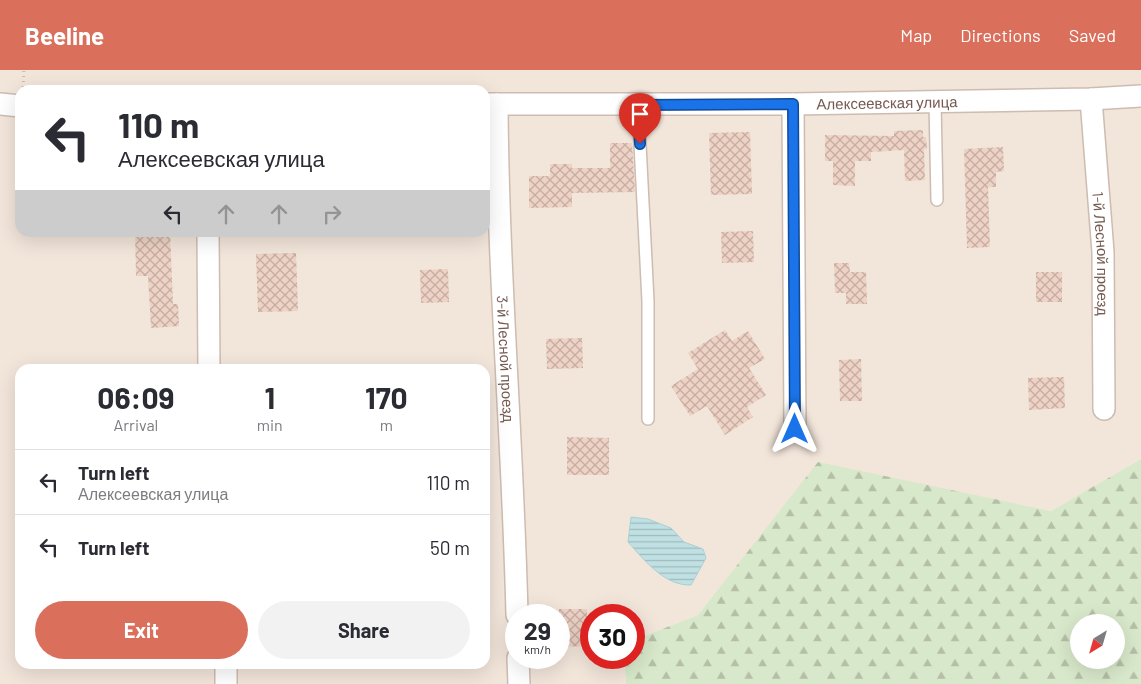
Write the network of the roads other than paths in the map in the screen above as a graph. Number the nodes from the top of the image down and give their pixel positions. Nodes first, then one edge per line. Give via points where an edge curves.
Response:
1 (1141, 96) edge
2 (1091, 99) junction
3 (935, 102) junction
4 (0, 104) edge
5 (491, 104) edge
6 (793, 104) junction
7 (638, 105) junction
8 (15, 106) edge
9 (937, 200) dead end
10 (208, 237) edge
11 (209, 364) edge
12 (1104, 409) dead end
13 (648, 419) dead end
14 (795, 429) dead end
15 (517, 604) edge
16 (226, 669) edge
17 (518, 669) edge
18 (226, 684) edge
19 (518, 684) edge

1 - 2 street, Алексеевская улица
2 - 3 street, Алексеевская улица
2 - 12 street, 1-й Лесной проезд via 1103,252
3 - 6 street, Алексеевская улица
3 - 9 lane
4 - 8 street
5 - 7 street, Алексеевская улица
5 - 15 street, 3-й Лесной проезд via 497,161 514,486
6 - 7 street, Алексеевская улица
6 - 14 street
7 - 13 lane via 648,301
10 - 11 street
16 - 18 street
17 - 19 street

